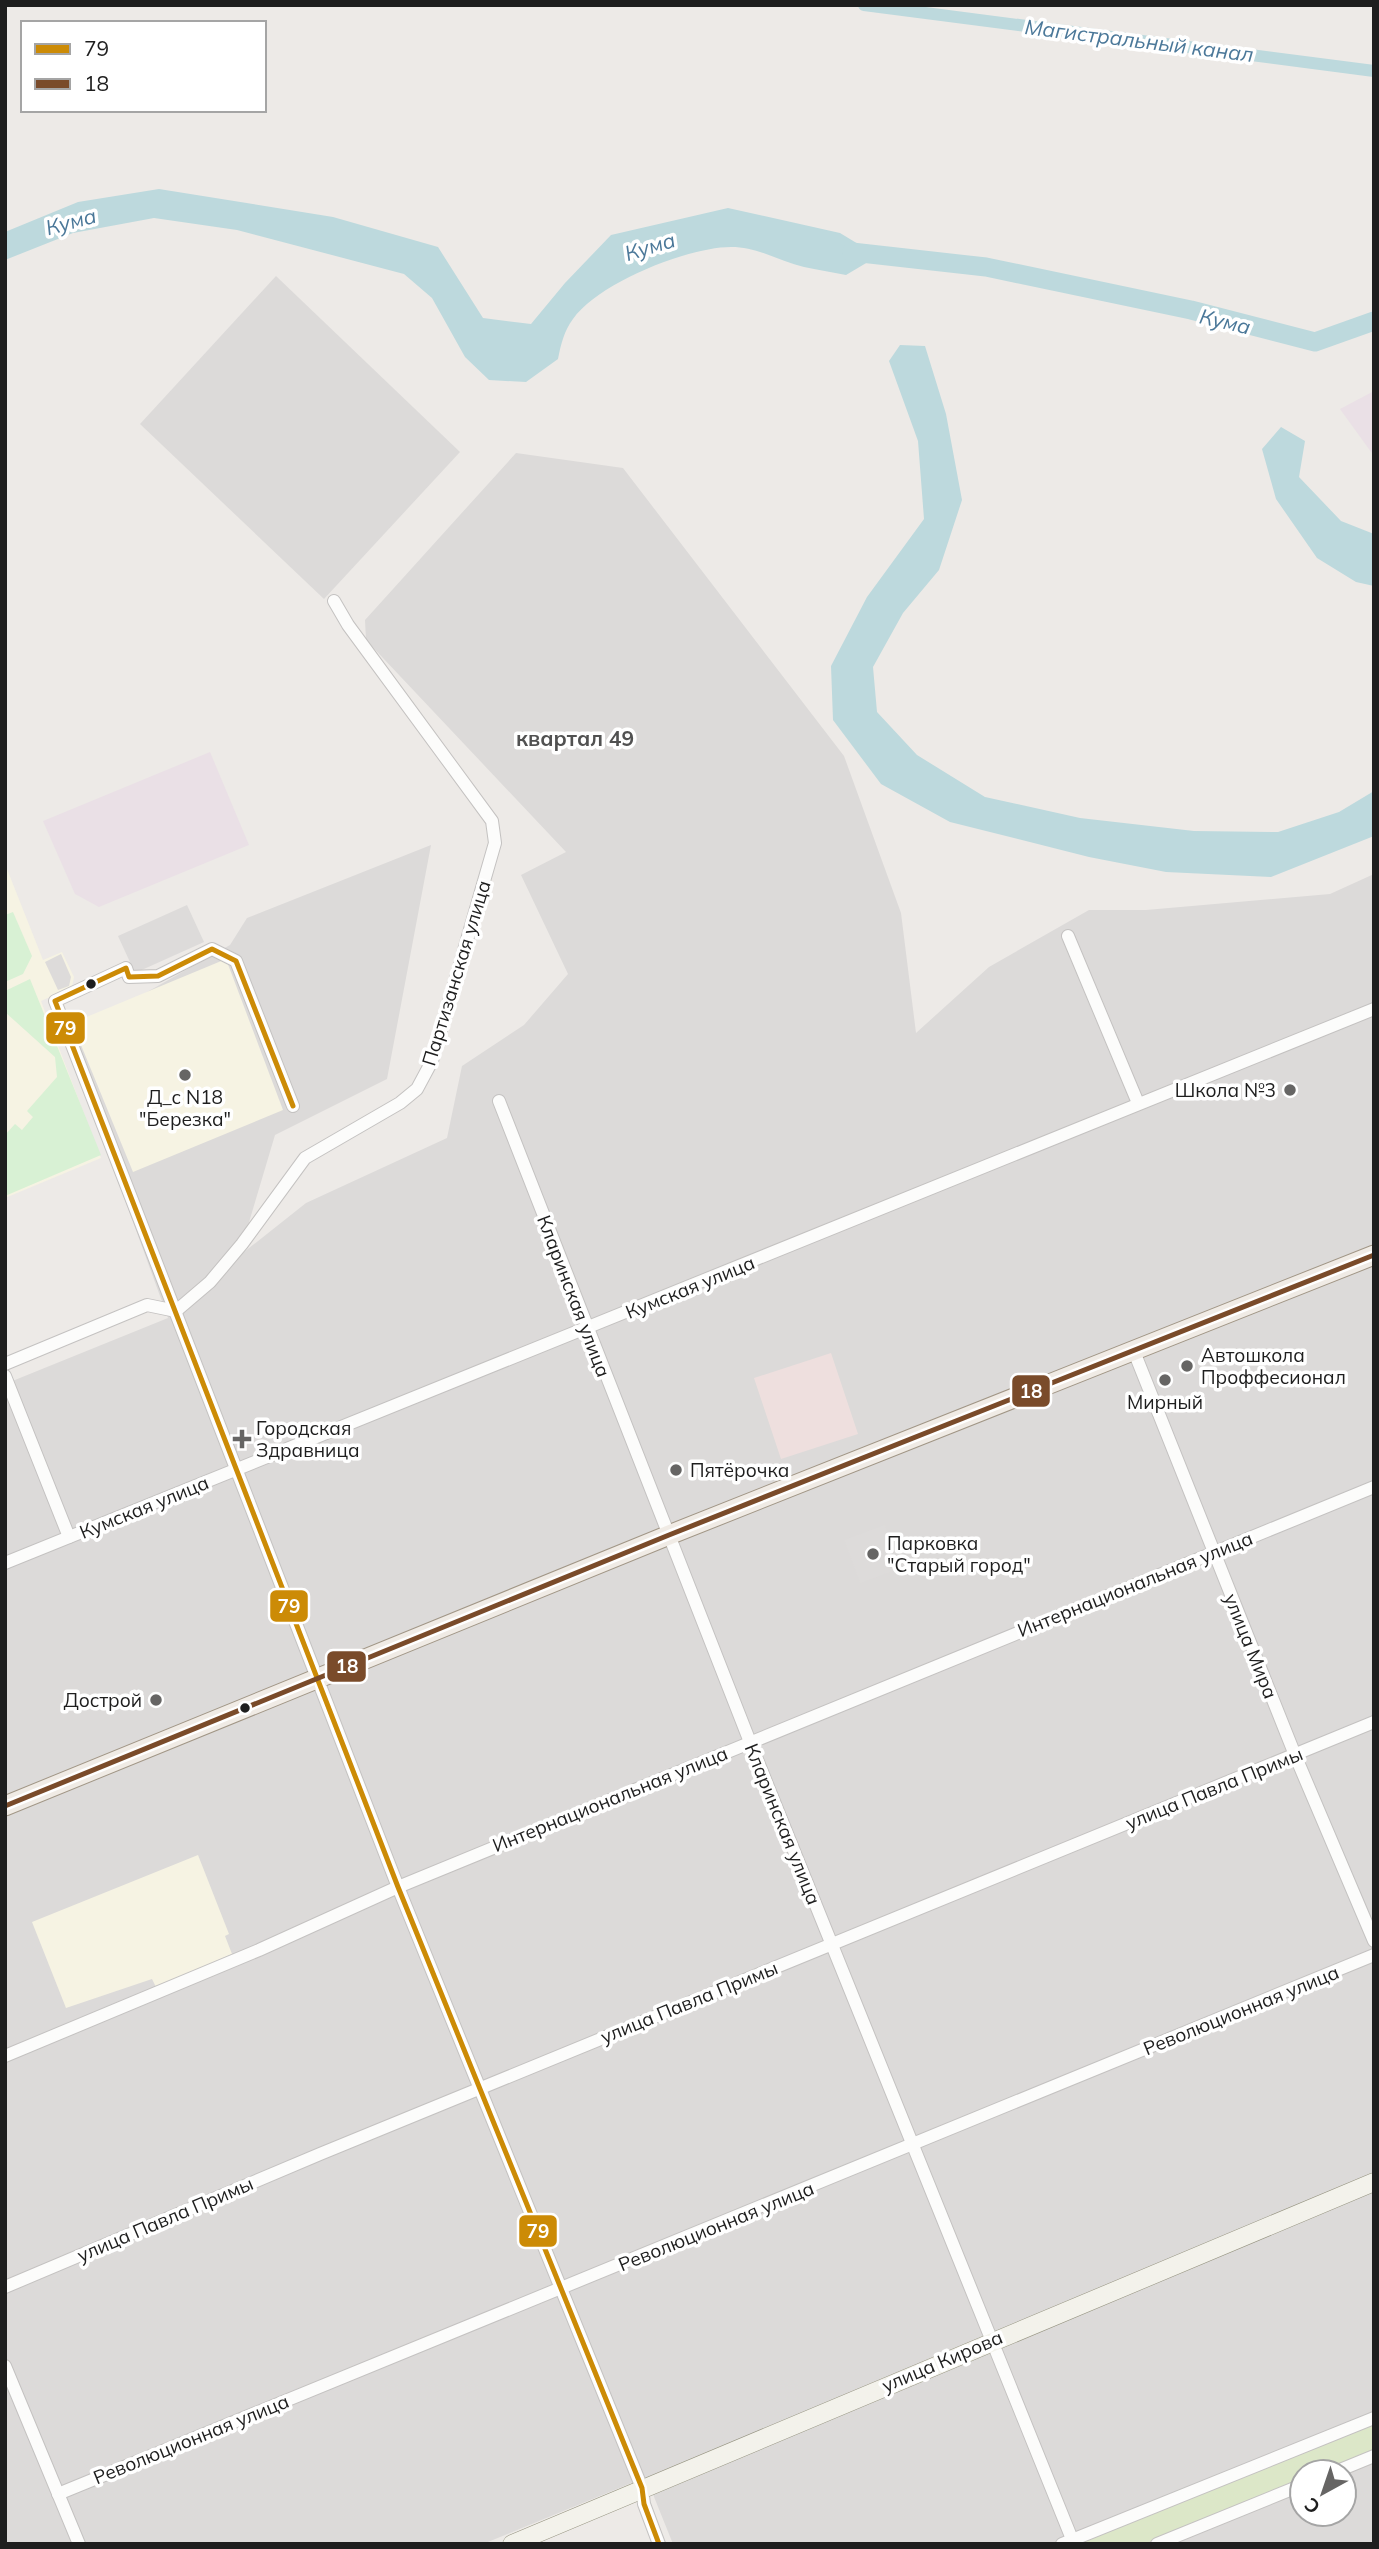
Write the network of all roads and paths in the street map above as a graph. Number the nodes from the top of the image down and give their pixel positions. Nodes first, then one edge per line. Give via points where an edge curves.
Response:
1 (334, 601) dead end
2 (1068, 936) dead end
3 (1374, 1009) edge
4 (499, 1101) dead end
5 (1138, 1103) junction
6 (293, 1106) dead end
7 (1374, 1255) edge
8 (176, 1311) junction
9 (586, 1329) junction
10 (1133, 1349) junction
11 (5, 1364) edge
12 (5, 1376) edge
13 (236, 1469) junction
14 (1374, 1487) edge
15 (669, 1535) junction
16 (69, 1537) junction
17 (1213, 1552) junction
18 (5, 1563) edge
19 (317, 1678) junction
20 (1374, 1722) edge
21 (750, 1742) junction
22 (1295, 1755) junction
23 (5, 1806) edge
24 (398, 1887) junction
25 (1374, 1941) edge
26 (832, 1944) junction
27 (1374, 1955) edge
28 (5, 2056) edge
29 (480, 2088) junction
30 (914, 2144) junction
31 (1374, 2182) edge
32 (5, 2287) edge
33 (563, 2289) junction
34 (992, 2340) junction
35 (5, 2366) edge
36 (1374, 2418) edge
37 (642, 2488) junction
38 (1288, 2491) edge
39 (58, 2494) junction
40 (1069, 2542) edge
41 (79, 2544) edge
42 (512, 2544) edge
43 (659, 2544) edge
44 (1157, 2544) edge

1 - 8 street, Партизанская улица via 492,821 495,843 432,1061 417,1089 305,1158 210,1282
2 - 5 street
3 - 5 street, Кумская улица
4 - 9 street, Кларинская улица
5 - 9 street, Кумская улица
6 - 8 street via 236,961 212,950 158,976 129,977 126,968 55,1002
7 - 10 main road
8 - 11 street via 147,1305
8 - 13 street
9 - 13 street, Кумская улица
9 - 15 street, Кларинская улица
10 - 15 main road
10 - 17 street, улица Мира
12 - 16 street
13 - 16 street, Кумская улица
13 - 19 street
14 - 17 street, Интернациональная улица
15 - 19 main road
15 - 21 street, Кларинская улица
16 - 18 street, Кумская улица
17 - 21 street, Интернациональная улица
17 - 22 street, улица Мира
19 - 23 main road
19 - 24 street
20 - 22 street, улица Павла Примы
21 - 24 street, Интернациональная улица
21 - 26 street, Кларинская улица
22 - 25 street, улица Мира
22 - 26 street, улица Павла Примы
24 - 28 street, Интернациональная улица via 259,1951
24 - 29 street
26 - 29 street, улица Павла Примы
26 - 30 street, Кларинская улица
27 - 30 street, Революционная улица
29 - 32 street, улица Павла Примы
29 - 33 street
30 - 33 street, Революционная улица
30 - 34 street, Кларинская улица
31 - 34 street, улица Кирова
33 - 37 street
33 - 39 street, Революционная улица
34 - 37 street, улица Кирова
34 - 40 street, Кларинская улица
35 - 39 street
36 - 40 street
37 - 42 street, улица Кирова
37 - 43 street
38 - 44 street
39 - 41 street

